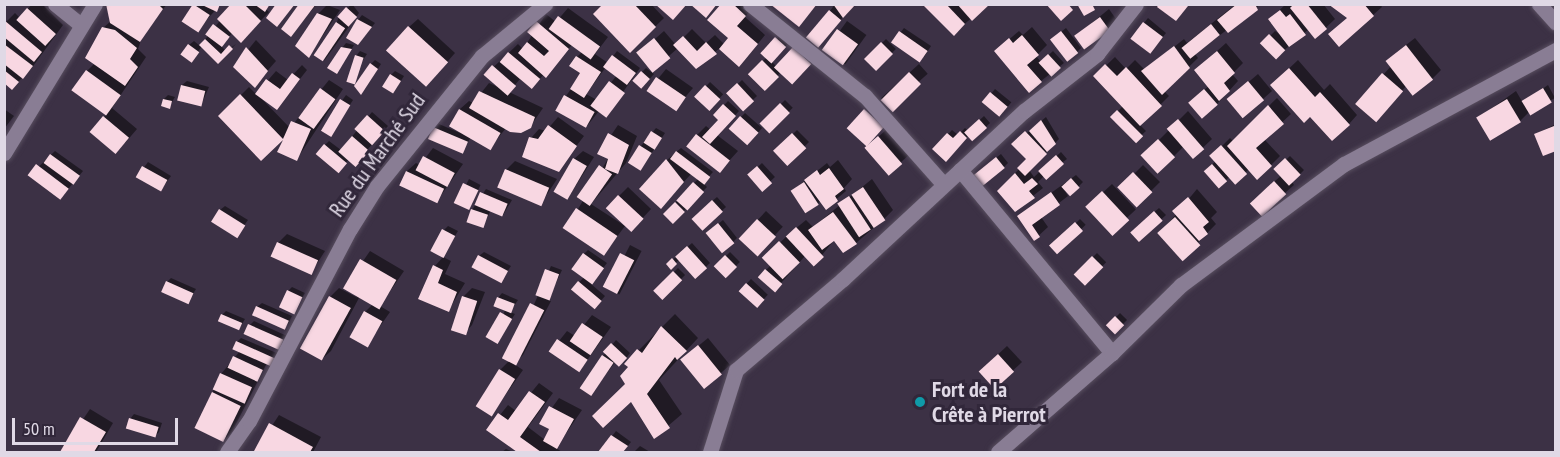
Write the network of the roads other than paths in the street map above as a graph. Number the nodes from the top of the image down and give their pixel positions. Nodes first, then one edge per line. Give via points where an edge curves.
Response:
1 (55, 4) edge
2 (94, 4) edge
3 (545, 4) edge
4 (750, 4) edge
5 (1136, 4) edge
6 (1539, 4) edge
7 (1556, 23) edge
8 (81, 25) junction
9 (1556, 50) edge
10 (4, 153) edge
11 (960, 170) junction
12 (943, 184) junction
13 (1112, 353) junction
14 (227, 453) edge
15 (710, 453) edge
16 (998, 453) edge

1 - 8 street
2 - 8 street
3 - 14 street, Rue du Marché Sud via 482,56 377,186 350,229 249,421
4 - 12 street via 865,96
5 - 11 street via 1097,54 1024,111
6 - 7 street
8 - 10 street
9 - 13 street via 1344,164 1181,285
11 - 12 street
11 - 13 street
12 - 15 street via 843,279 736,370
13 - 16 street

